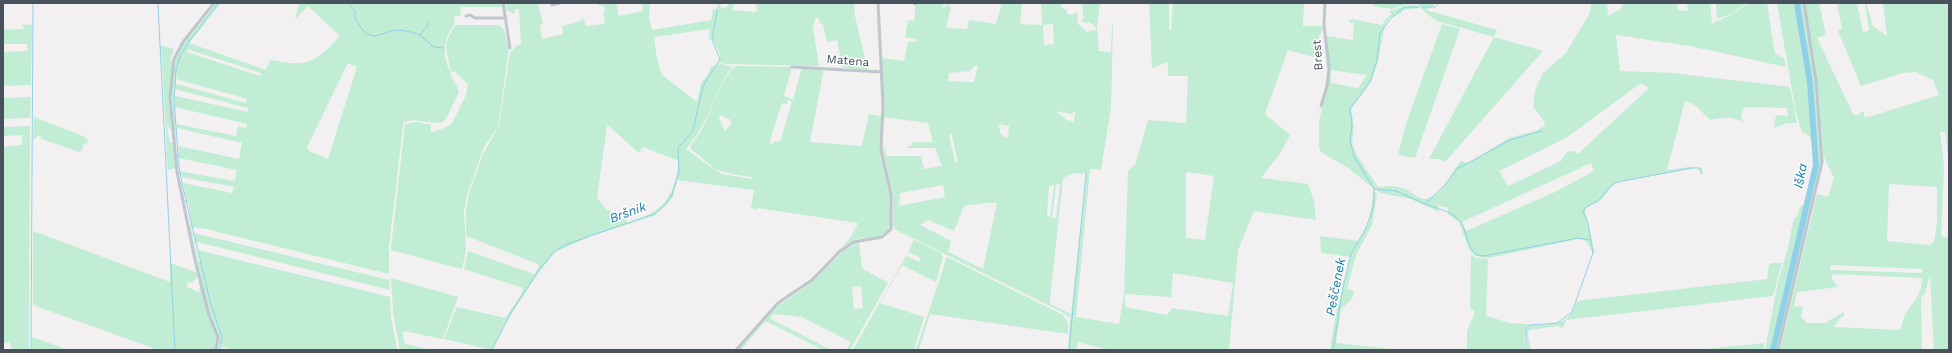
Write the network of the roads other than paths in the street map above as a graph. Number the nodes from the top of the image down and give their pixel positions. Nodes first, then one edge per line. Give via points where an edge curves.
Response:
1 (214, 3) edge
2 (504, 3) edge
3 (560, 3) edge
4 (878, 3) edge
5 (1325, 3) edge
6 (1804, 3) edge
7 (552, 5) dead end
8 (466, 16) dead end
9 (506, 18) junction
10 (510, 48) dead end
11 (792, 67) dead end
12 (882, 72) junction
13 (1321, 106) dead end
14 (216, 350) edge
15 (736, 350) edge
16 (1778, 350) edge

1 - 14 street via 183,42 174,59 170,98 177,172 195,260 209,315 218,337
2 - 9 street
3 - 7 street
4 - 12 street, Matena
5 - 13 street, Brest via 1324,25 1329,65
6 - 16 street via 1816,81 1822,162
8 - 9 street
9 - 10 street
11 - 12 street, Matena
12 - 15 street via 881,149 891,194 891,228 882,237 854,242 840,251 812,280 778,303

